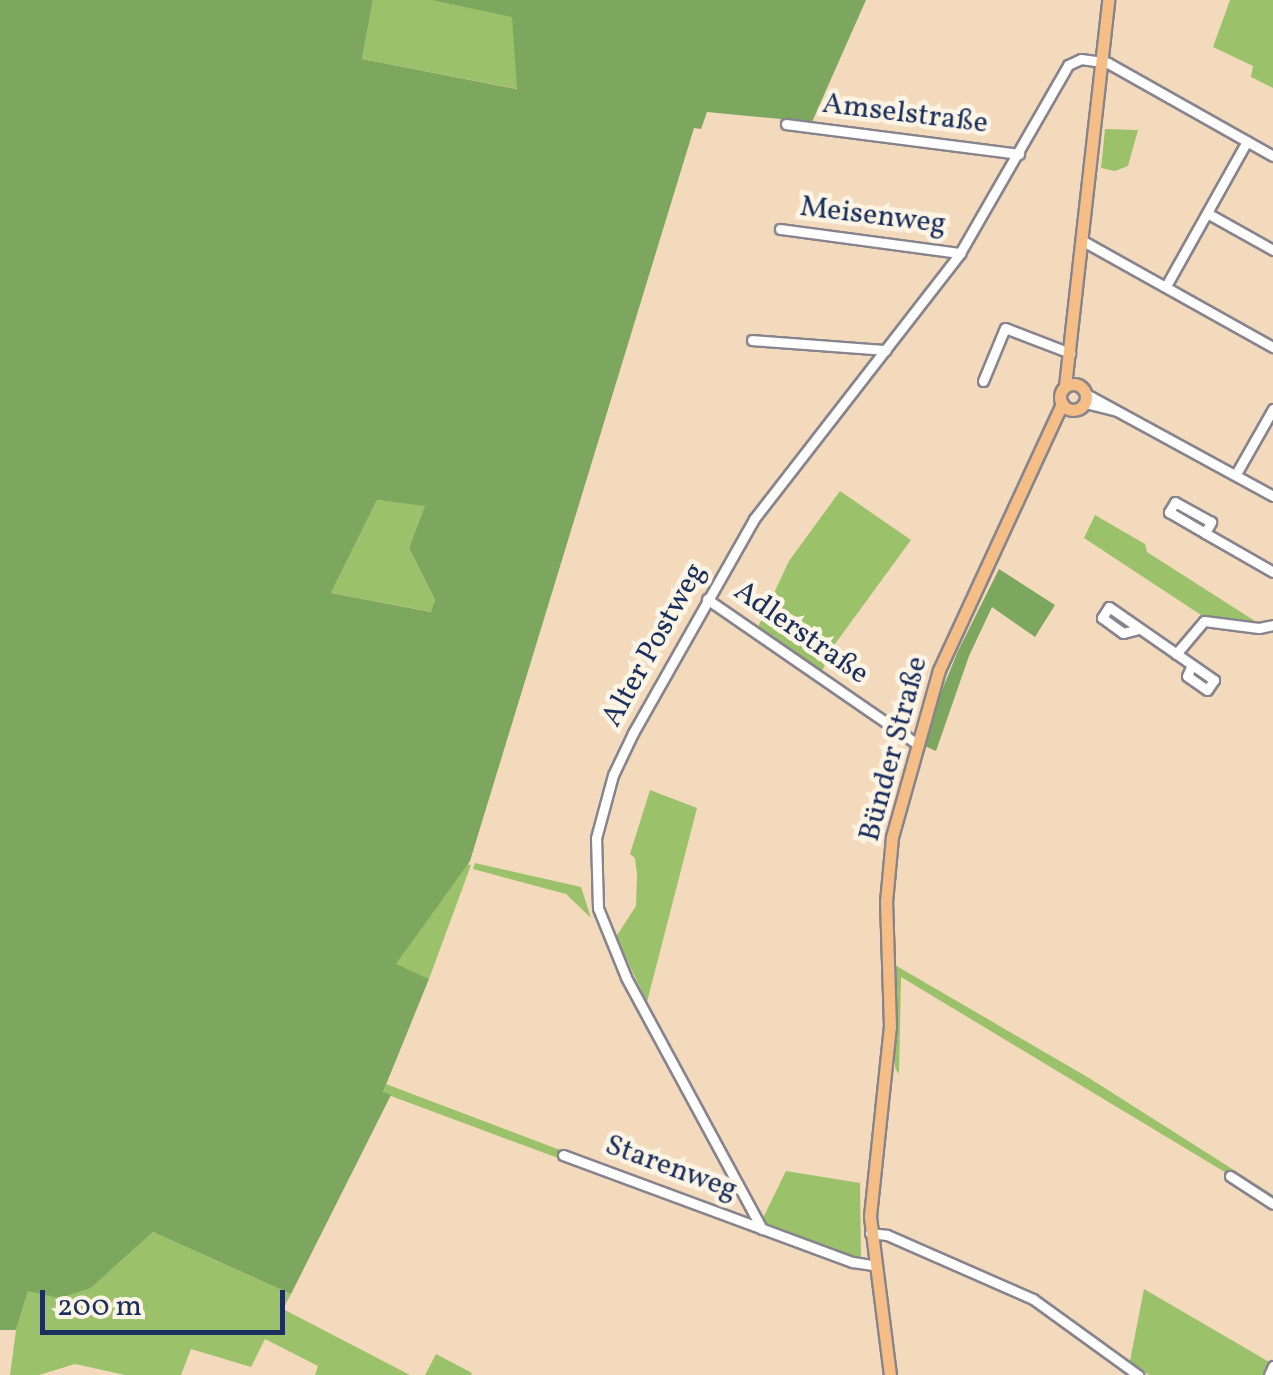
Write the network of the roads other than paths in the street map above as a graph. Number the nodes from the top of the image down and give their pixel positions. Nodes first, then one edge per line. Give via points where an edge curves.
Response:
1 (1108, 0) edge
2 (1102, 61) junction
3 (786, 124) dead end
4 (1247, 141) junction
5 (1019, 154) junction
6 (1273, 156) edge
7 (1207, 213) junction
8 (780, 229) dead end
9 (1083, 241) junction
10 (1273, 250) edge
11 (960, 253) junction
12 (1166, 286) junction
13 (752, 340) dead end
14 (1273, 348) edge
15 (886, 350) junction
16 (1070, 354) junction
17 (983, 381) dead end
18 (1070, 384) junction
19 (1086, 399) junction
20 (1066, 407) junction
21 (1273, 409) edge
22 (1236, 474) junction
23 (1273, 496) edge
24 (1204, 533) dead end
25 (1273, 572) edge
26 (708, 599) junction
27 (1273, 625) edge
28 (1139, 629) dead end
29 (1176, 654) junction
30 (1192, 665) dead end
31 (916, 743) junction
32 (563, 1155) dead end
33 (1230, 1176) dead end
34 (1273, 1204) edge
35 (762, 1228) junction
36 (870, 1233) junction
37 (874, 1269) junction
38 (1273, 1366) edge
39 (890, 1375) edge
40 (1138, 1375) edge
41 (1268, 1375) edge

1 - 2 main road
2 - 4 street
2 - 5 street, Alter Postweg via 1068,65
2 - 9 main road
3 - 5 street, Amselstraße
4 - 6 street
4 - 7 street
5 - 11 street, Alter Postweg
7 - 10 street
7 - 12 street
8 - 11 street, Meisenweg
9 - 12 street
9 - 16 main road
11 - 15 street, Alter Postweg
12 - 14 street
13 - 15 street
15 - 26 street, Alter Postweg via 754,518
16 - 17 street via 1004,328
16 - 18 main road
18 - 19 main road
18 - 20 main road via 1060,394
19 - 20 main road
19 - 22 street
20 - 31 main road, Bünder Straße via 955,632
21 - 22 street
22 - 23 street
24 - 25 street
26 - 31 street, Adlerstraße
26 - 35 street, Alter Postweg via 613,775 596,838 596,895 626,977
27 - 29 street via 1204,621
28 - 29 street
29 - 30 street
31 - 36 main road, Bünder Straße via 888,869 890,1028
32 - 35 street, Starenweg
33 - 34 street
35 - 37 street
36 - 37 main road, Bünder Straße
36 - 40 street via 1033,1299
37 - 39 main road, Bünder Straße
38 - 41 street

